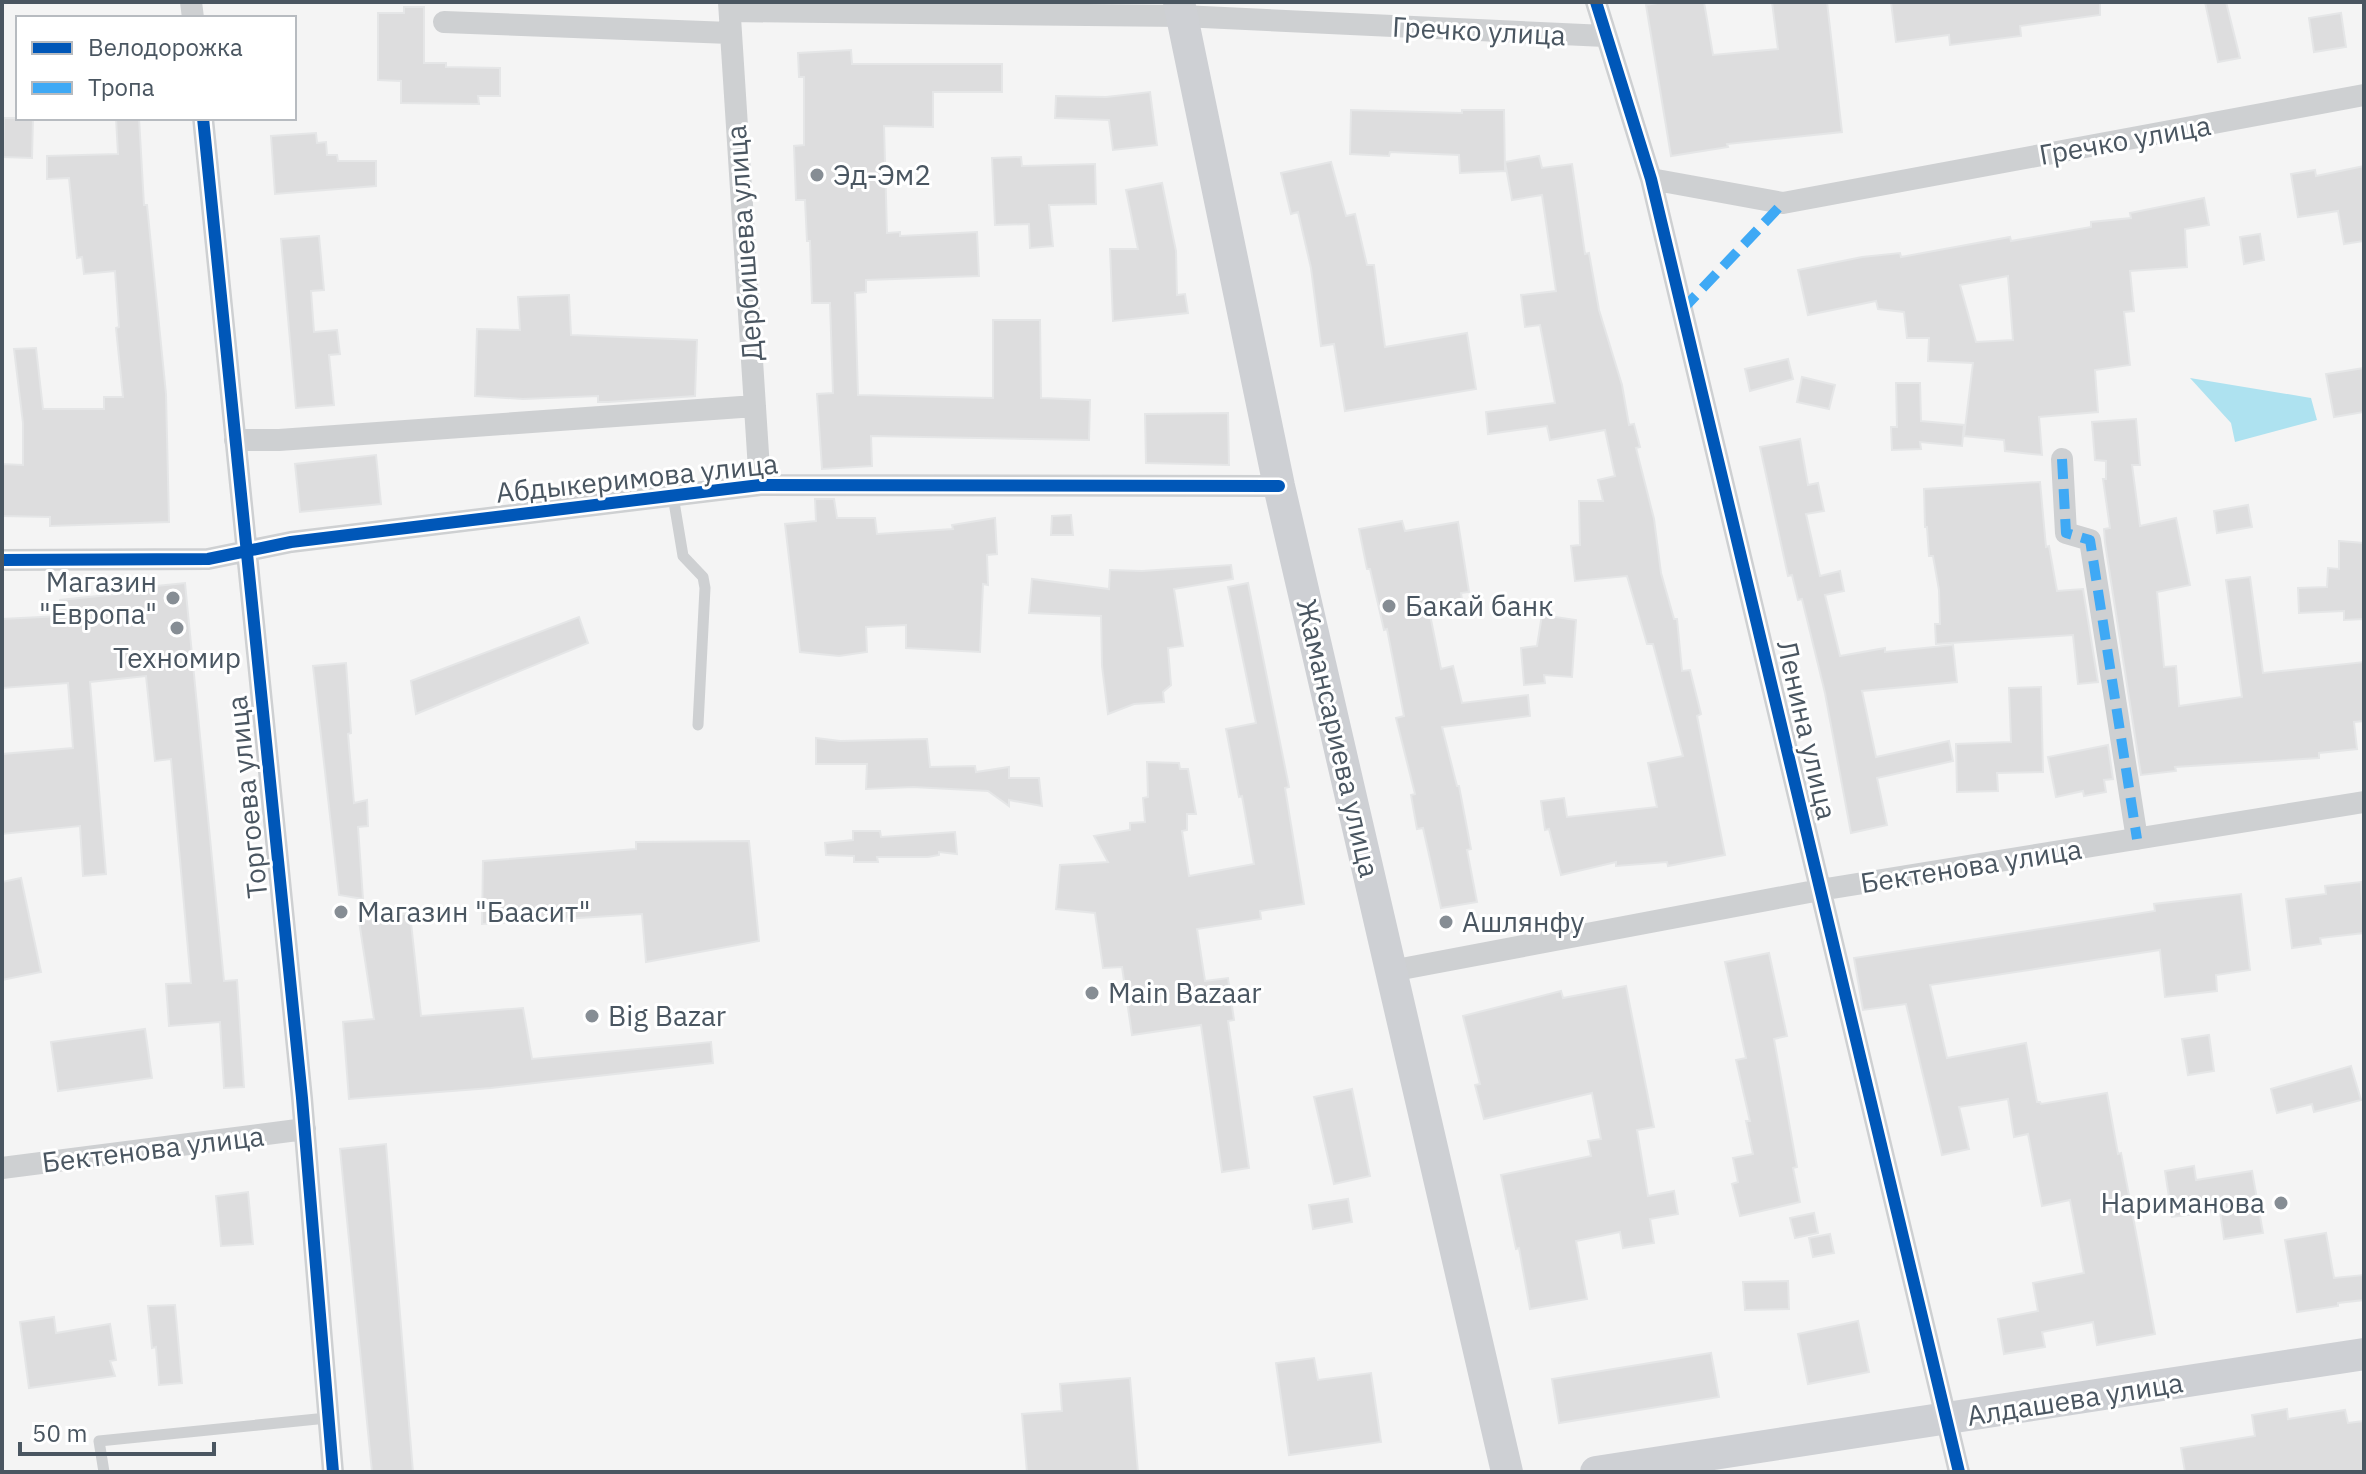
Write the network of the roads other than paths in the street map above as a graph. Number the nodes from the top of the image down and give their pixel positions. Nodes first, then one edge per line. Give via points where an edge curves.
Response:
1 (1596, 2) edge
2 (1180, 9) edge
3 (730, 15) edge
4 (444, 22) dead end
5 (1605, 36) junction
6 (2364, 95) edge
7 (203, 120) edge
8 (1651, 179) junction
9 (755, 406) junction
10 (235, 440) junction
11 (2062, 459) dead end
12 (760, 485) junction
13 (1279, 486) junction
14 (673, 496) junction
15 (247, 551) junction
16 (2, 560) edge
17 (698, 725) dead end
18 (2364, 802) edge
19 (2137, 839) junction
20 (1820, 890) junction
21 (1391, 971) junction
22 (305, 1129) junction
23 (2, 1168) edge
24 (2364, 1354) edge
25 (327, 1418) junction
26 (1945, 1418) junction
27 (104, 1472) edge
28 (333, 1472) edge
29 (1507, 1472) edge
30 (1596, 1472) edge
31 (1959, 1472) edge

1 - 5 street, Ленина улица
2 - 3 street, Гречко улица
2 - 5 street, Гречко улица
2 - 13 main road, Жамансариева улица
3 - 4 street, Гречко улица
3 - 9 street, Дербишева улица
5 - 8 street, Ленина улица
6 - 8 street, Гречко улица via 1783,203
7 - 10 street, Торгоева улица
8 - 20 street, Ленина улица
9 - 10 street
9 - 12 street, Дербишева улица
10 - 15 street, Торгоева улица
11 - 19 street via 2066,533 2090,540
12 - 13 street, Абдыкеримова улица
12 - 14 street, Абдыкеримова улица
13 - 21 main road, Жамансариева улица
14 - 15 street, Абдыкеримова улица
14 - 17 lane via 683,556 703,577 705,588
15 - 16 street, Абдыкеримова улица via 208,559
15 - 22 street, Торгоева улица
18 - 19 street, Бектенова улица
19 - 20 street, Бектенова улица
20 - 21 street, Бектенова улица
20 - 26 street, Ленина улица
21 - 29 main road, Жамансариева улица
22 - 23 street, Бектенова улица
22 - 25 street, Торгоева улица
24 - 26 main road, Алдашева улица
25 - 27 lane via 99,1441
25 - 28 street, Торгоева улица
26 - 30 main road, Алдашева улица
26 - 31 street, Ленина улица

